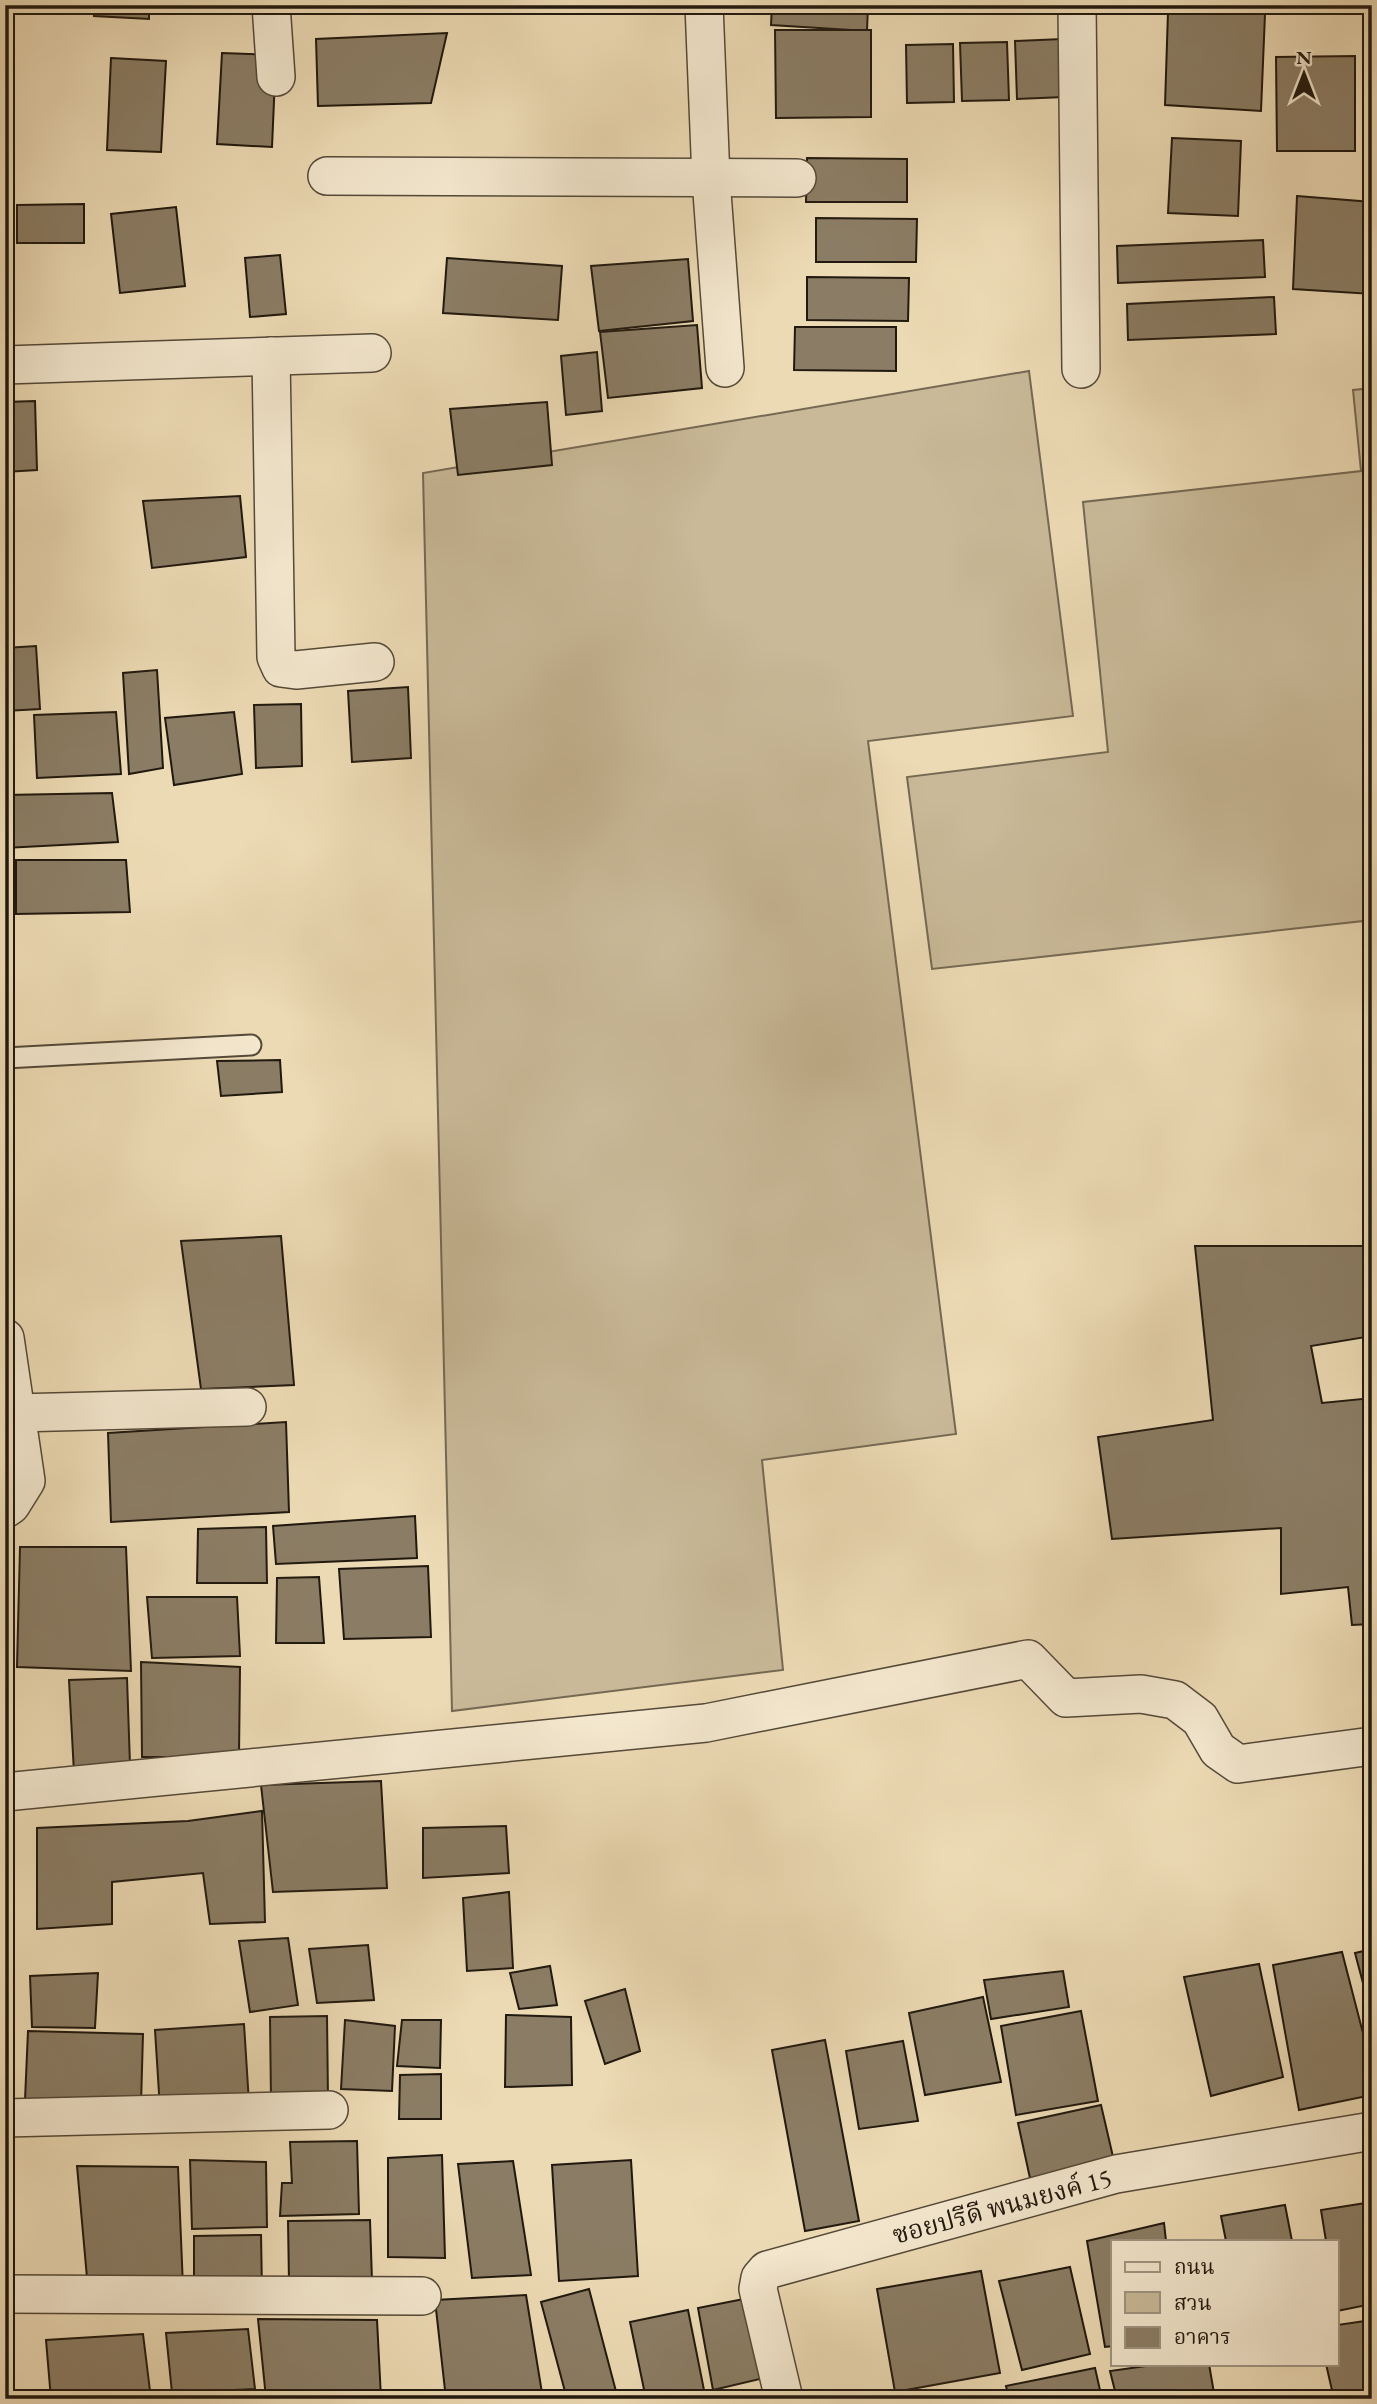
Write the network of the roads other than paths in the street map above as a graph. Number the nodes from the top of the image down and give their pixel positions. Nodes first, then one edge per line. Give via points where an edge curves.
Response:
1 (271, 5) edge
2 (704, 5) edge
3 (1077, 5) edge
4 (276, 77) dead end
5 (327, 176) dead end
6 (797, 178) dead end
7 (711, 179) junction
8 (372, 353) dead end
9 (271, 356) junction
10 (5, 365) edge
11 (725, 368) dead end
12 (1081, 369) dead end
13 (375, 663) dead end
14 (251, 1045) dead end
15 (5, 1058) edge
16 (5, 1338) edge
17 (247, 1407) dead end
18 (16, 1413) junction
19 (5, 1509) edge
20 (1372, 1746) edge
21 (5, 1792) edge
22 (329, 2110) dead end
23 (5, 2118) edge
24 (1372, 2130) edge
25 (5, 2294) edge
26 (422, 2296) dead end
27 (785, 2399) edge

1 - 4 street
2 - 7 street
3 - 12 street
5 - 7 street
6 - 7 street
7 - 11 street
8 - 9 street
9 - 10 street
9 - 13 street via 276,657 281,668 296,670
14 - 15 lane
16 - 18 street
17 - 18 street
18 - 19 street via 26,1481
20 - 21 street via 1238,1764 1218,1750 1200,1719 1175,1700 1141,1694 1066,1698 1028,1659 706,1723
22 - 23 street
24 - 27 street, ซอยปรีดี พนมยงค์ 15 via 1116,2174 767,2270 758,2288
25 - 26 street

